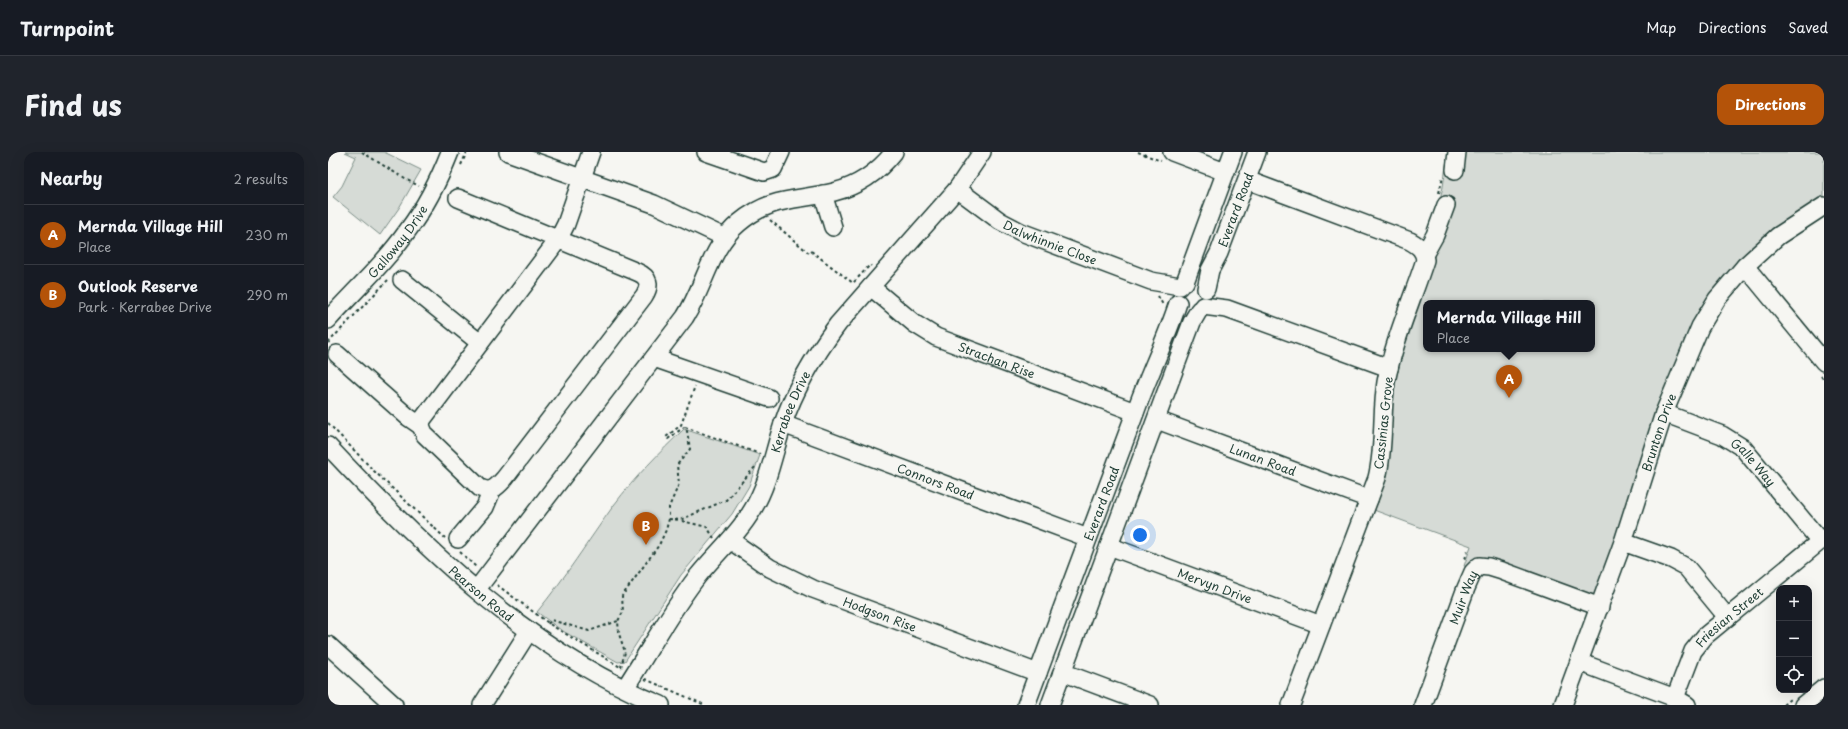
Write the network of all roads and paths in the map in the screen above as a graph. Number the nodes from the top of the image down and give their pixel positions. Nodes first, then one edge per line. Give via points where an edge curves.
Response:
1 (362, 152) edge
2 (450, 152) edge
3 (508, 152) edge
4 (591, 152) edge
5 (706, 152) edge
6 (781, 152) edge
7 (894, 152) edge
8 (982, 152) edge
9 (1172, 152) edge
10 (1233, 152) edge
11 (1257, 152) edge
12 (1457, 152) edge
13 (1450, 170) joint
14 (1226, 172) junction
15 (582, 179) junction
16 (1247, 180) junction
17 (957, 189) junction
18 (432, 192) junction
19 (823, 194) junction
20 (458, 198) dead end
21 (1442, 203) joint
22 (1824, 206) edge
23 (763, 207) junction
24 (833, 227) dead end
25 (724, 237) junction
26 (558, 240) junction
27 (1425, 253) junction
28 (1745, 266) junction
29 (402, 280) dead end
30 (876, 281) junction
31 (1155, 289) junction
32 (1180, 292) junction
33 (1204, 300) junction
34 (1161, 309) dead end
35 (328, 320) edge
36 (480, 343) junction
37 (337, 354) dead end
38 (654, 358) junction
39 (1824, 362) edge
40 (1389, 368) junction
41 (697, 373) junction
42 (769, 398) dead end
43 (1135, 412) junction
44 (1664, 413) junction
45 (1157, 420) junction
46 (328, 423) edge
47 (783, 424) junction
48 (421, 426) junction
49 (684, 427) junction
50 (328, 446) edge
51 (763, 455) dead end
52 (756, 466) dead end
53 (1112, 474) junction
54 (1133, 482) junction
55 (492, 490) junction
56 (1369, 499) junction
57 (669, 519) junction
58 (680, 520) junction
59 (1088, 538) junction
60 (1822, 539) edge
61 (723, 540) junction
62 (1623, 542) junction
63 (455, 543) junction
64 (1109, 546) junction
65 (482, 582) junction
66 (1600, 607) junction
67 (1727, 617) junction
68 (618, 621) junction
69 (548, 624) junction
70 (1321, 625) junction
71 (529, 631) junction
72 (328, 645) edge
73 (1579, 662) junction
74 (1062, 672) junction
75 (1038, 673) junction
76 (645, 679) dead end
77 (625, 688) junction
78 (1824, 688) edge
79 (1681, 701) edge
80 (394, 705) edge
81 (482, 705) edge
82 (661, 705) edge
83 (705, 705) edge
84 (1026, 705) edge
85 (1050, 705) edge
86 (1150, 705) edge
87 (1291, 705) edge
88 (1423, 705) edge
89 (1563, 705) edge
90 (1803, 705) edge

1 - 18 path via 405,179
2 - 18 street, Galloway Drive
3 - 15 street
4 - 15 street
5 - 6 street via 764,172 774,169
7 - 19 street via 882,165 859,182 845,189
8 - 17 street, Kerrabee Drive
9 - 14 street
10 - 14 street, Everard Road
11 - 16 street, Everard Road
12 - 13 street
13 - 21 path
14 - 32 street, Everard Road
15 - 25 street via 668,210
15 - 26 street
16 - 27 street via 1410,241 1422,248
16 - 33 street, Everard Road via 1210,270
17 - 30 street, Kerrabee Drive
17 - 31 street, Dalwhinnie Close via 1000,221 1021,232
18 - 35 street, Galloway Drive via 394,249
19 - 23 street via 790,198
19 - 24 street
20 - 26 street
21 - 27 street, Cassinias Grove via 1435,235
22 - 28 street, Brunton Drive via 1778,236
23 - 25 street via 744,219
23 - 30 path via 763,212 769,219 809,253 811,251 853,283 870,265
25 - 38 street via 694,303
26 - 36 street
26 - 55 street via 643,274 649,287 504,479
27 - 40 street, Cassinias Grove via 1425,260
28 - 39 street
28 - 44 street, Brunton Drive via 1717,299 1700,327
29 - 36 street
30 - 43 street, Strachan Rise via 915,324 936,337
30 - 47 street, Kerrabee Drive via 838,324 812,361
31 - 32 street, Dalwhinnie Close
31 - 34 path via 1163,304
32 - 33 street via 1185,310 1194,311
32 - 33 street via 1194,281 1203,285
32 - 43 street, Everard Road via 1173,322 1165,334
33 - 40 street
33 - 45 street, Everard Road via 1192,322
36 - 48 street via 424,416
37 - 48 street
38 - 41 street
38 - 65 street
40 - 56 street, Cassinias Grove via 1380,465
41 - 42 street
41 - 49 path via 681,425 666,437 668,439
43 - 53 street, Everard Road
44 - 60 street, Galle Way via 1722,434 1739,444
44 - 62 street, Brunton Drive
45 - 54 street, Everard Road
45 - 56 street, Lunan Road
46 - 63 path via 374,471
47 - 59 street, Connors Road
47 - 61 street, Kerrabee Drive via 770,474 753,511
48 - 55 street via 425,435 480,488
49 - 51 path
49 - 57 path via 690,448 677,465 679,484 669,507
50 - 65 street, Pearson Road via 432,549
52 - 58 path via 726,500
53 - 54 street
53 - 59 street, Everard Road
54 - 64 street, Everard Road
55 - 63 street via 485,507
56 - 70 street, Cassinias Grove
57 - 58 path
57 - 68 path via 659,545 622,596 623,612
58 - 61 path via 707,527
59 - 75 street, Everard Road
60 - 67 street, Friesian Street
61 - 75 street, Hodgson Rise via 770,568 813,589
61 - 77 street, Kerrabee Drive via 677,605
62 - 66 street, Brunton Drive
62 - 67 street via 1686,567
63 - 65 path
64 - 70 street, Mervyn Drive
64 - 74 street, Everard Road
65 - 69 path
65 - 71 street, Pearson Road
66 - 73 street, Brunton Drive
66 - 88 street, Muir Way via 1489,566 1479,566 1473,572 1466,588
67 - 79 street, Friesian Street via 1698,644
68 - 69 path via 589,630 551,620
68 - 69 path via 625,652 621,667
70 - 87 street, Cassinias Grove
71 - 77 street, Pearson Road
71 - 81 street
72 - 80 street
73 - 79 street
73 - 89 street, Brunton Drive
74 - 85 street, Everard Road
74 - 86 street
75 - 84 street, Everard Road
76 - 83 path
77 - 82 street, Pearson Road
78 - 90 street

